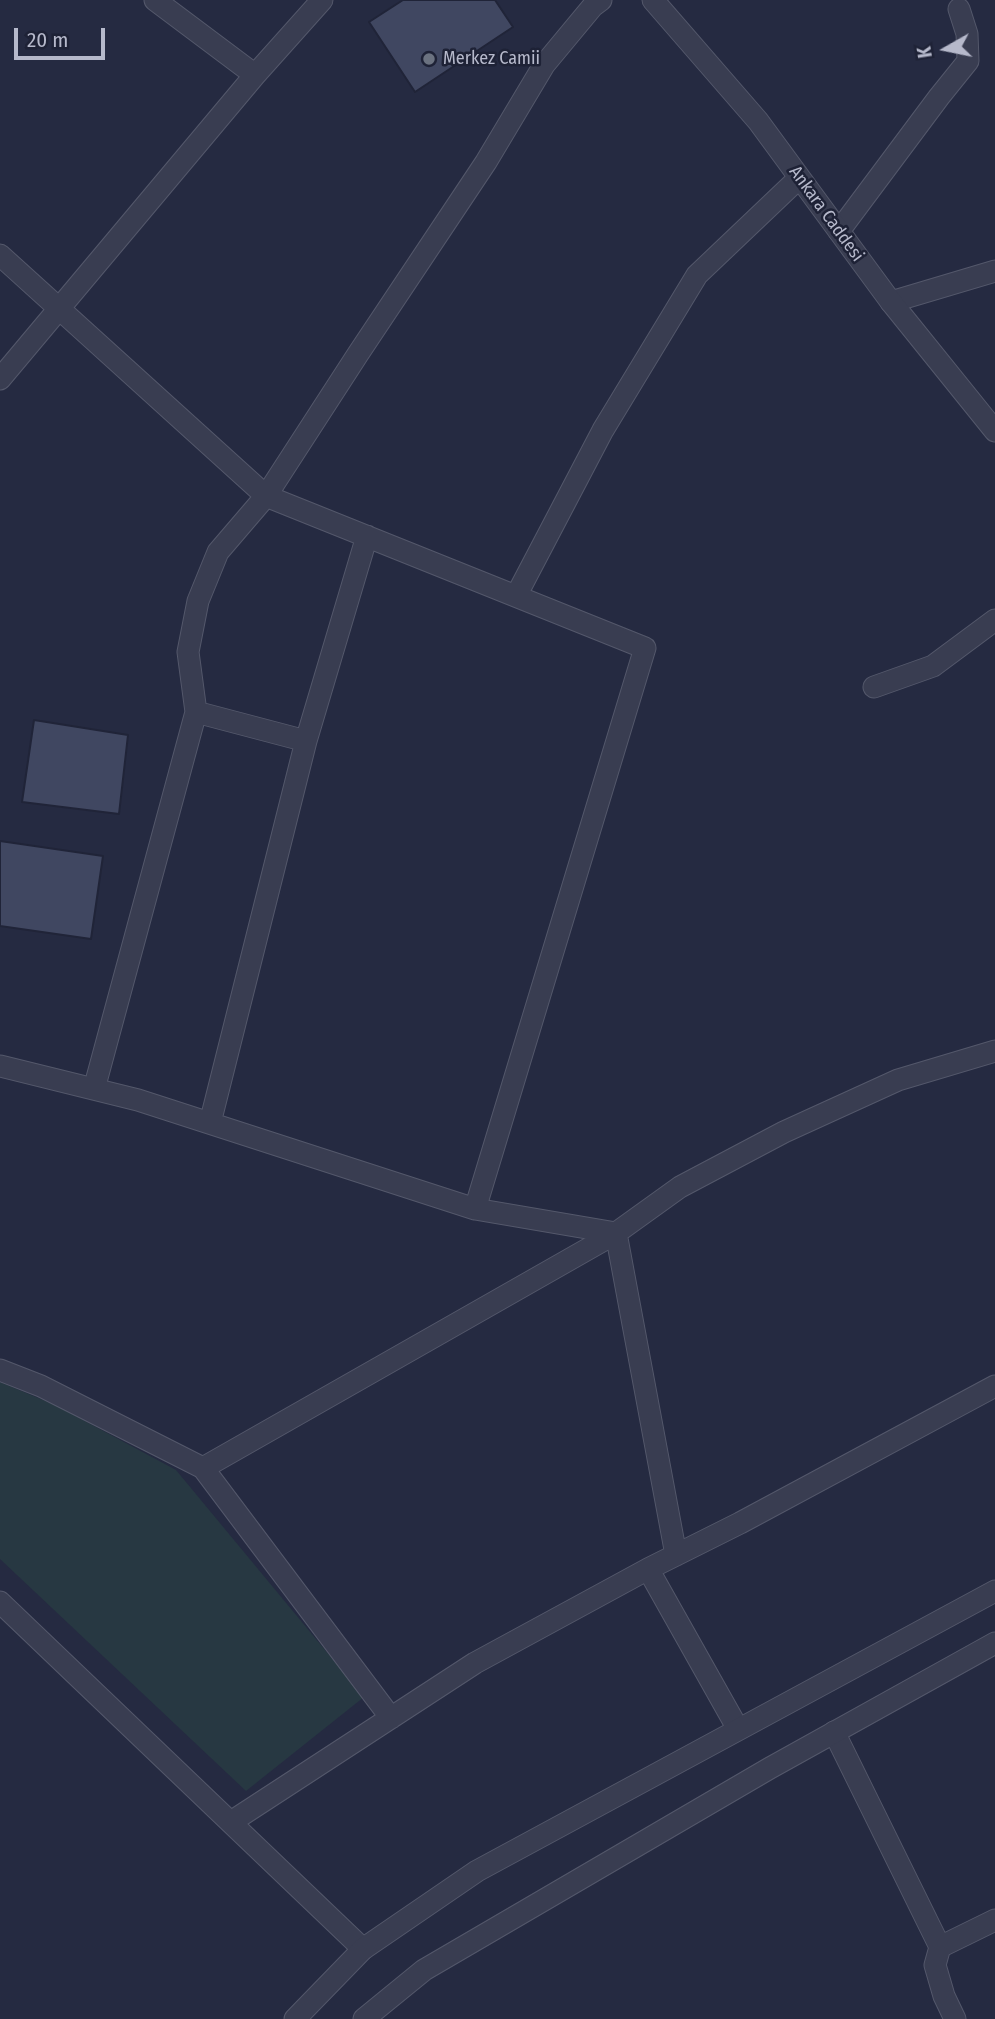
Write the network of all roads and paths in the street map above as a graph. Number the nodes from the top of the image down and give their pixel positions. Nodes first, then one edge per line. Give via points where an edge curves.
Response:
1 (155, 0) edge
2 (322, 0) edge
3 (601, 0) edge
4 (653, 0) edge
5 (959, 9) dead end
6 (254, 75) junction
7 (799, 178) junction
8 (839, 231) junction
9 (0, 255) edge
10 (995, 271) edge
11 (891, 302) junction
12 (59, 308) junction
13 (0, 379) edge
14 (995, 431) edge
15 (267, 496) junction
16 (367, 537) junction
17 (516, 596) junction
18 (995, 620) edge
19 (874, 687) dead end
20 (196, 712) junction
21 (306, 741) junction
22 (995, 1051) edge
23 (0, 1066) edge
24 (94, 1089) junction
25 (210, 1123) junction
26 (475, 1209) junction
27 (616, 1233) junction
28 (0, 1370) edge
29 (995, 1386) edge
30 (203, 1468) junction
31 (676, 1555) junction
32 (648, 1569) junction
33 (995, 1591) edge
34 (0, 1602) edge
35 (995, 1643) edge
36 (391, 1718) junction
37 (738, 1729) junction
38 (834, 1732) junction
39 (231, 1822) junction
40 (995, 1920) edge
41 (940, 1947) junction
42 (363, 1949) junction
43 (295, 2019) edge
44 (364, 2019) edge
45 (955, 2019) edge

1 - 6 street
2 - 6 street
3 - 15 street via 544,65 486,162
4 - 7 street, Ankara Caddesi via 758,121
5 - 8 street via 967,34 968,61
6 - 12 street
7 - 8 street, Ankara Caddesi
7 - 17 street via 697,275 603,430
8 - 11 street, Ankara Caddesi
9 - 12 street
10 - 11 street
11 - 14 street, Ankara Caddesi
12 - 13 street
12 - 15 street
15 - 16 street
15 - 20 street via 218,552 198,601 188,652
16 - 17 street
16 - 21 street
17 - 26 street via 645,648
18 - 19 street via 933,666
20 - 21 street
20 - 24 street
21 - 25 street
22 - 27 street via 898,1080 784,1132 680,1187
23 - 24 street
24 - 25 street
25 - 26 street
26 - 27 street
27 - 30 street
27 - 31 street
28 - 30 street via 41,1385
29 - 31 street
30 - 36 street
31 - 32 street
32 - 36 street via 475,1663
32 - 37 street
33 - 37 street
34 - 39 street
35 - 38 street
36 - 39 street
37 - 42 street via 477,1871
38 - 41 street
38 - 44 street via 425,1970
39 - 42 street
40 - 41 street
41 - 45 street via 936,1965
42 - 43 street

